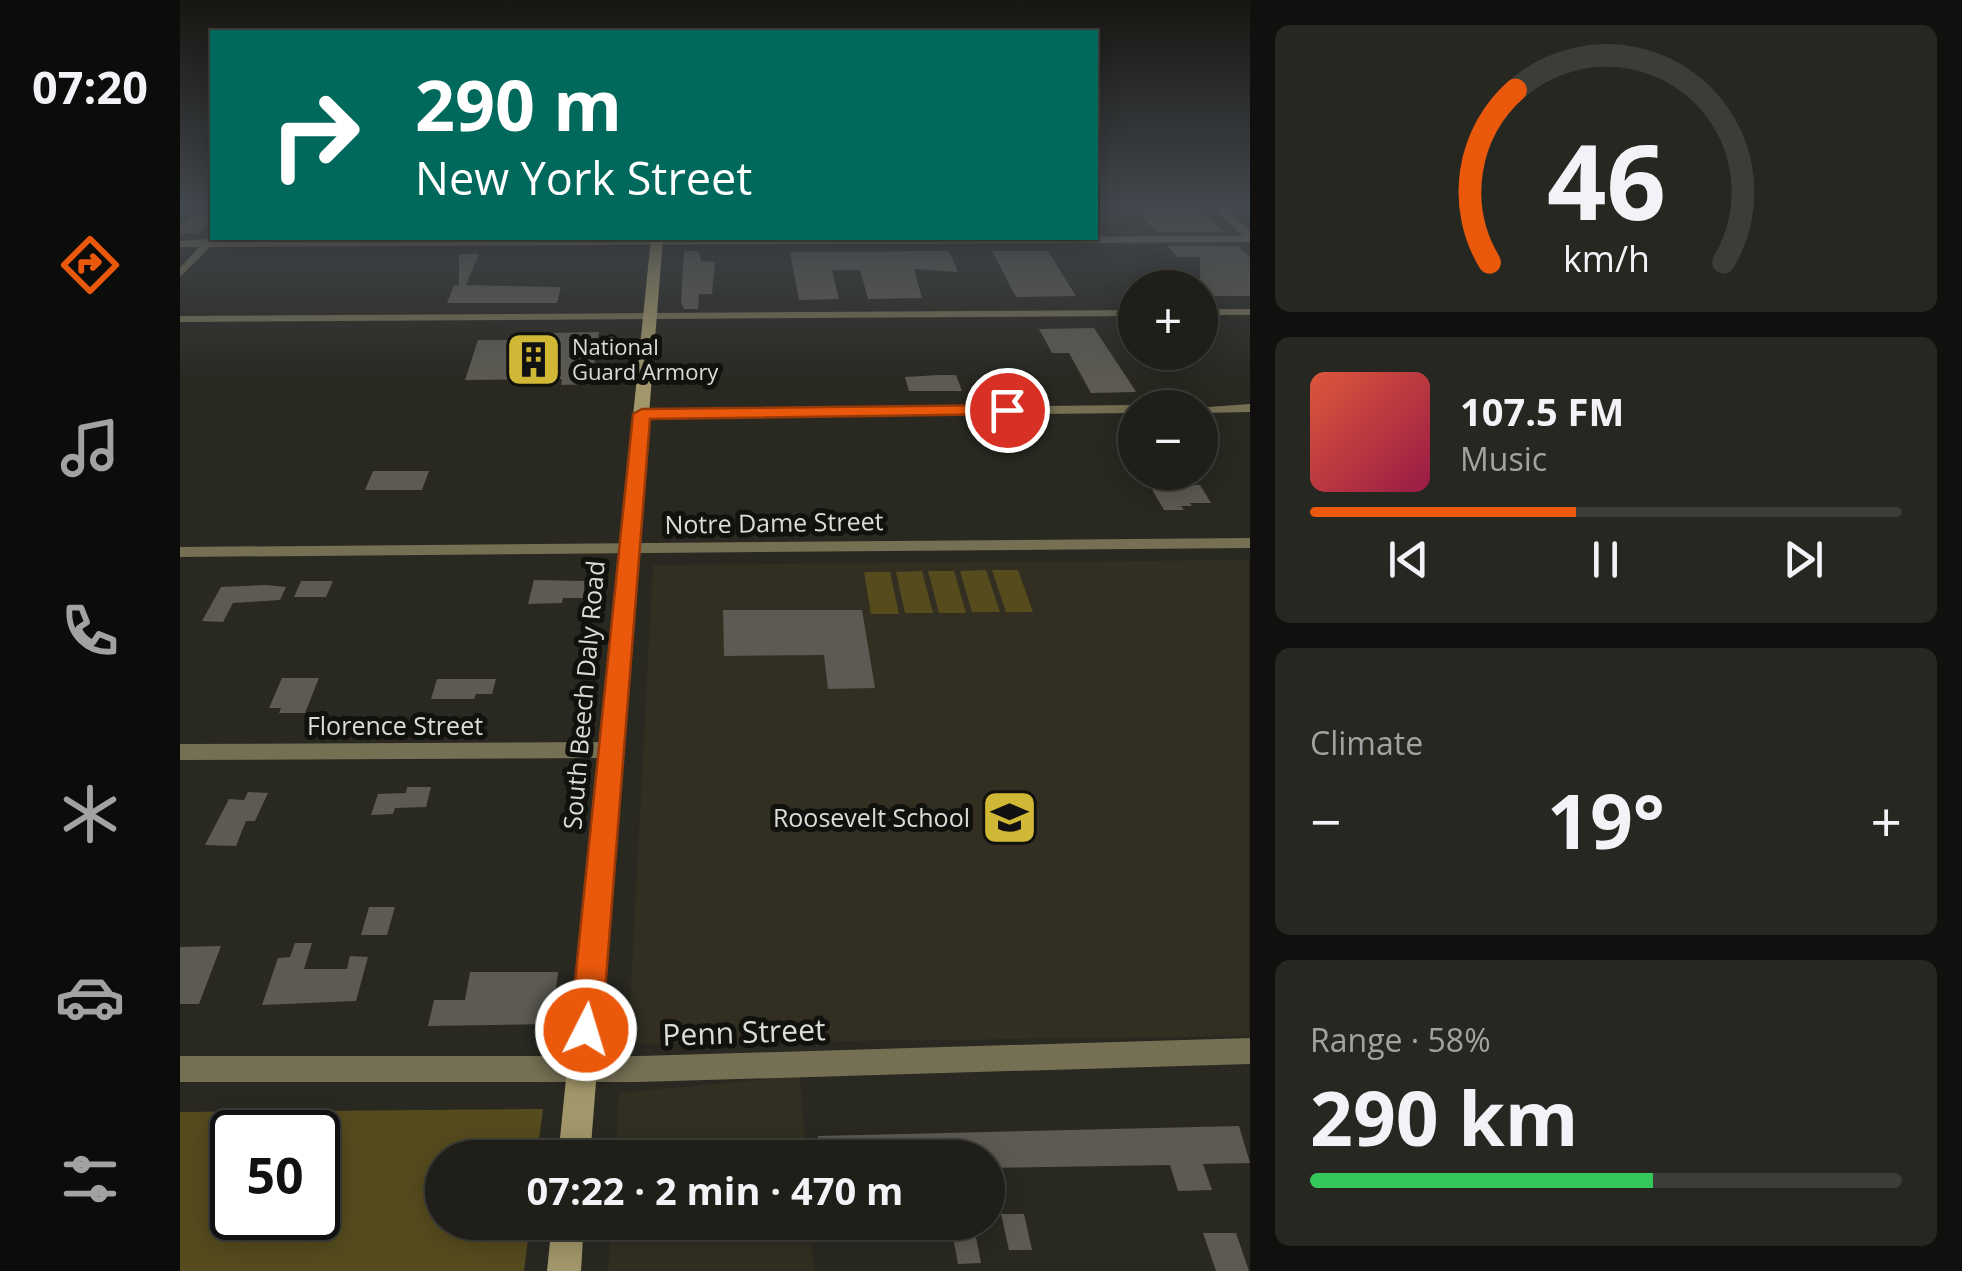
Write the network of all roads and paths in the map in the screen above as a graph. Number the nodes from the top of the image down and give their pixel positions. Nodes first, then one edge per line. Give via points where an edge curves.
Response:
1 (655, 265) edge
2 (1118, 312) edge
3 (1218, 312) edge
4 (1250, 312) edge
5 (650, 316) junction
6 (180, 319) edge
7 (1250, 408) edge
8 (1118, 409) edge
9 (1218, 409) edge
10 (642, 414) junction
11 (1250, 543) edge
12 (629, 550) junction
13 (180, 552) edge
14 (611, 750) junction
15 (180, 752) edge
16 (1250, 1051) edge
17 (582, 1067) junction
18 (180, 1069) edge
19 (576, 1140) edge
20 (567, 1240) edge
21 (564, 1271) edge

1 - 5 main road, South Beech Daly Road
2 - 5 street
3 - 4 street
5 - 6 street
5 - 10 main road, South Beech Daly Road
7 - 9 street
8 - 10 street
10 - 12 main road, South Beech Daly Road
11 - 12 street, Notre Dame Street
12 - 13 street, Notre Dame Street
12 - 14 main road, South Beech Daly Road
14 - 15 street, Florence Street
14 - 17 main road, South Beech Daly Road
16 - 17 street, Penn Street
17 - 18 street, Penn Street
17 - 19 main road, South Beech Daly Road
20 - 21 main road

